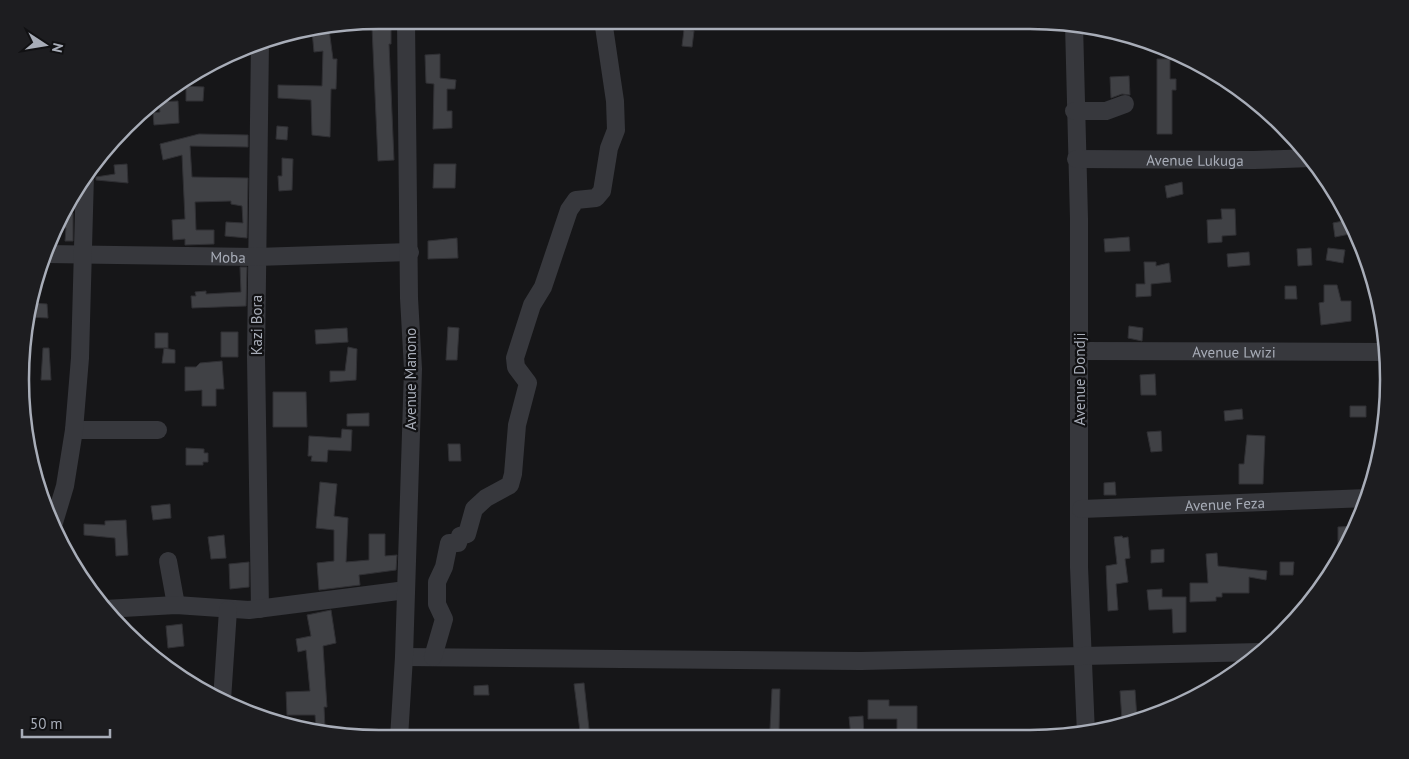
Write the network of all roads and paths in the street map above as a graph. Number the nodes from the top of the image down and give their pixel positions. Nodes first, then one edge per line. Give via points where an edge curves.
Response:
1 (406, 29) edge
2 (604, 29) edge
3 (1074, 32) edge
4 (260, 50) edge
5 (1125, 104) dead end
6 (1074, 111) junction
7 (1302, 158) edge
8 (1076, 159) junction
9 (85, 190) edge
10 (410, 252) junction
11 (52, 254) edge
12 (84, 255) junction
13 (256, 257) junction
14 (1080, 351) junction
15 (1379, 352) edge
16 (74, 430) junction
17 (158, 430) dead end
18 (1360, 498) edge
19 (1081, 509) junction
20 (56, 516) edge
21 (168, 560) dead end
22 (406, 590) junction
23 (176, 606) junction
24 (114, 609) edge
25 (260, 609) junction
26 (228, 610) junction
27 (1250, 652) edge
28 (1084, 656) junction
29 (404, 657) junction
30 (433, 657) junction
31 (222, 693) edge
32 (1086, 726) edge
33 (399, 730) edge

1 - 10 street, Avenue Manono
2 - 30 street via 616,130 609,148 602,190 596,198 576,200 569,210 543,287 532,305 515,358 516,367 528,383 517,425 510,485 474,509 466,534 460,536 458,543 449,543 437,582 437,604 444,619
3 - 6 street, Avenue Dondji
4 - 13 street, Kazi Bora
5 - 6 street via 1106,111
6 - 8 street, Avenue Dondji
7 - 8 street, Avenue Lukuga
8 - 14 street, Avenue Dondji
9 - 12 street
10 - 13 street, Moba
10 - 22 street, Avenue Manono via 412,370
11 - 12 street, Moba
12 - 13 street, Moba
12 - 16 street
13 - 25 street, Kazi Bora
14 - 15 street, Avenue Lwizi
14 - 19 street, Avenue Dondji
16 - 17 street
16 - 20 street via 65,486
18 - 19 street, Avenue Feza
19 - 28 street, Avenue Dondji via 1080,603
21 - 23 street
22 - 25 street
22 - 29 street, Avenue Manono
23 - 24 street
23 - 26 street
25 - 26 street
26 - 31 street
27 - 28 street
28 - 30 street via 861,661
28 - 32 street, Avenue Dondji
29 - 30 street
29 - 33 street, Avenue Manono

